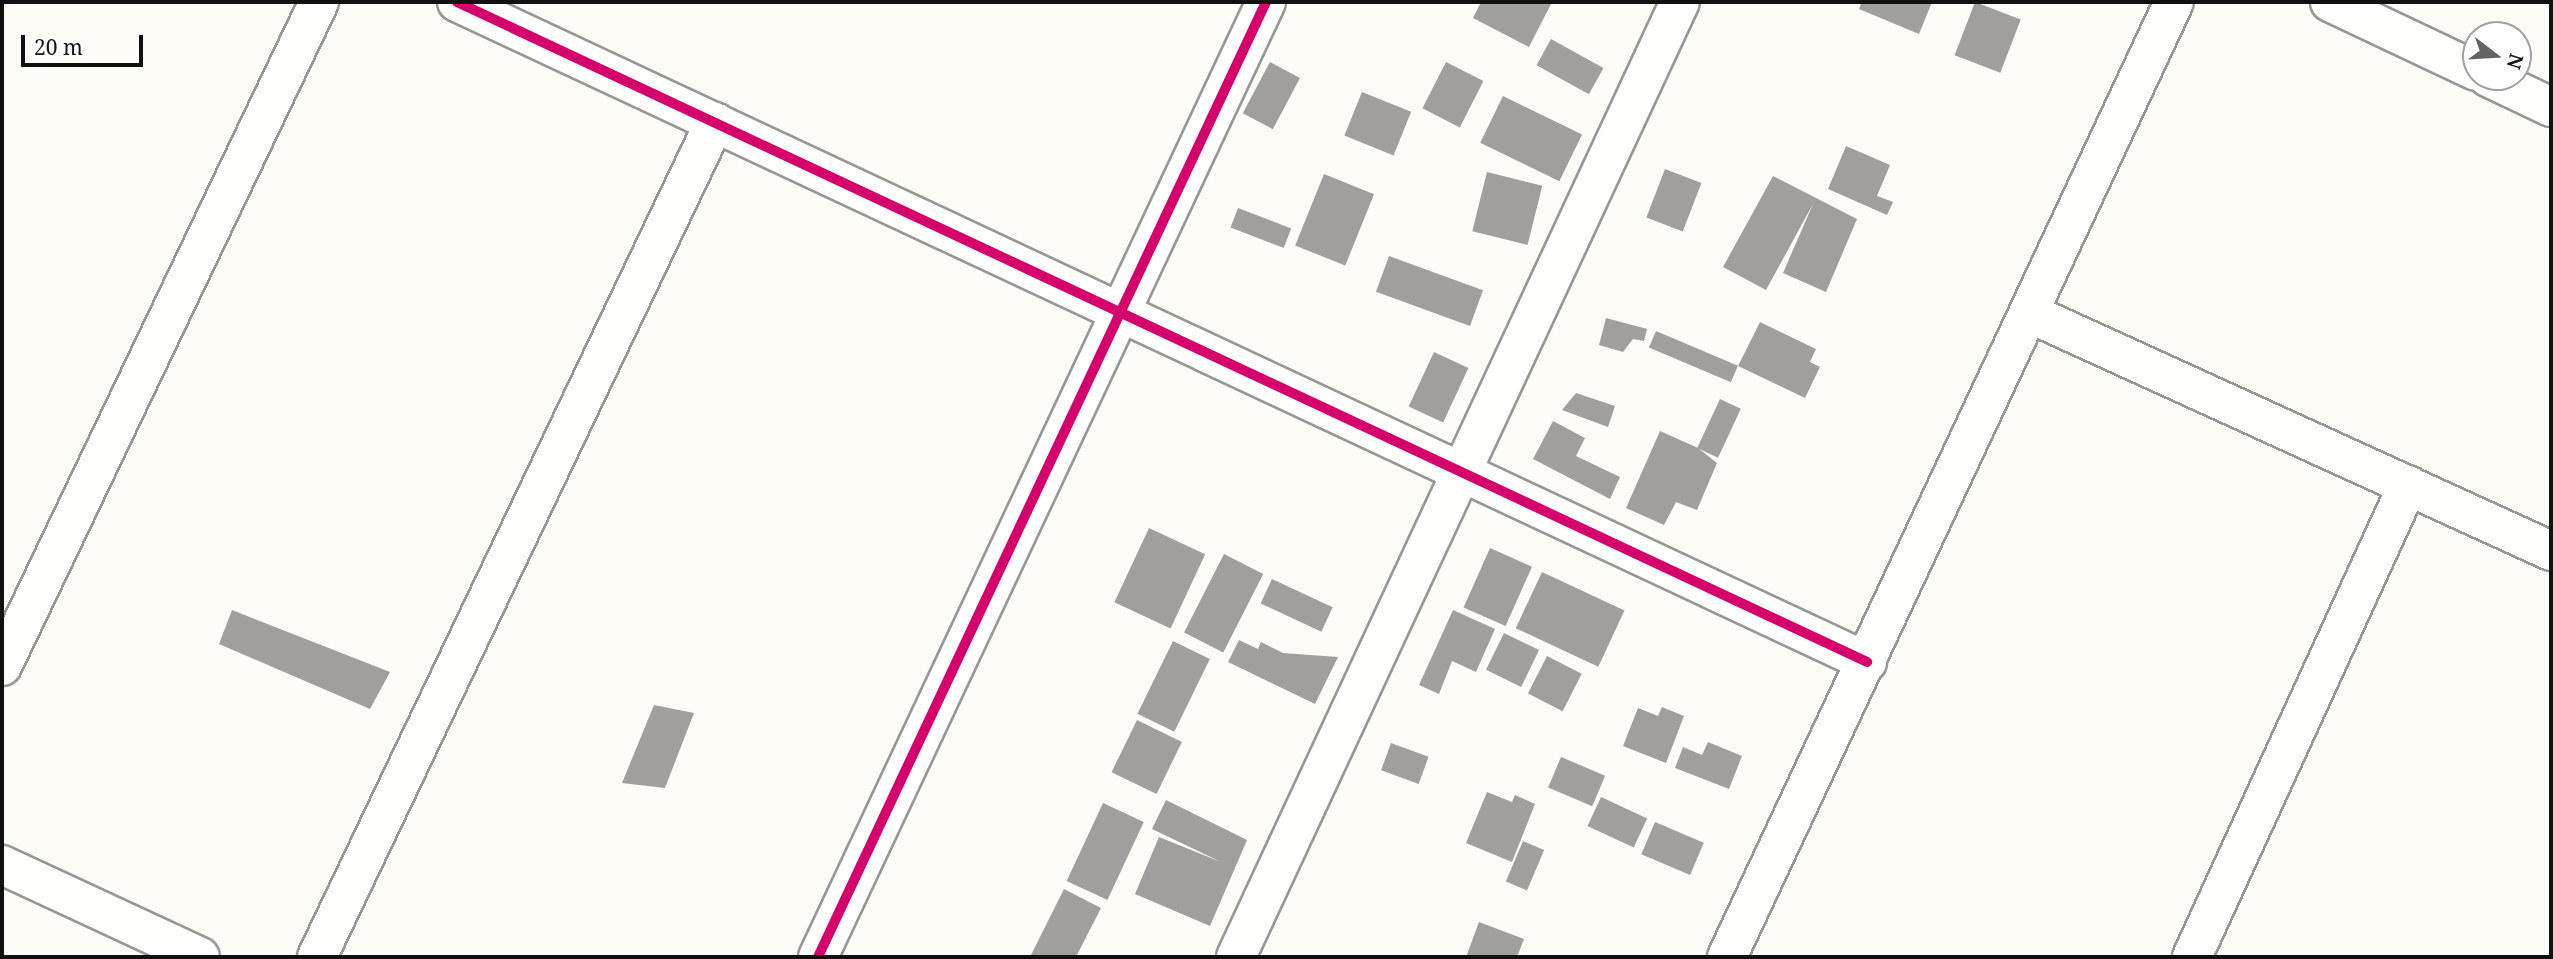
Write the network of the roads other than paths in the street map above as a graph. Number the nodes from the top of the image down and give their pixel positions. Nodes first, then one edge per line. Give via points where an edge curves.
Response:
1 (319, 2) edge
2 (457, 2) edge
3 (1266, 2) edge
4 (1680, 2) edge
5 (2174, 2) edge
6 (2330, 2) edge
7 (2462, 64) edge
8 (2517, 91) edge
9 (2551, 107) edge
10 (715, 122) junction
11 (1120, 312) junction
12 (2029, 313) junction
13 (1461, 472) junction
14 (2408, 485) junction
15 (2551, 551) edge
16 (1867, 662) junction
17 (2, 666) edge
18 (2, 865) edge
19 (200, 957) edge
20 (317, 957) edge
21 (818, 957) edge
22 (1236, 957) edge
23 (1727, 957) edge
24 (2192, 957) edge

1 - 17 street
2 - 10 street
3 - 11 street
4 - 13 street
5 - 12 street
6 - 7 street
8 - 9 street
10 - 11 street
10 - 20 street
11 - 13 street
11 - 21 street
12 - 14 street
12 - 16 street
13 - 16 street
13 - 22 street
14 - 15 street
14 - 24 street
16 - 23 street
18 - 19 street

